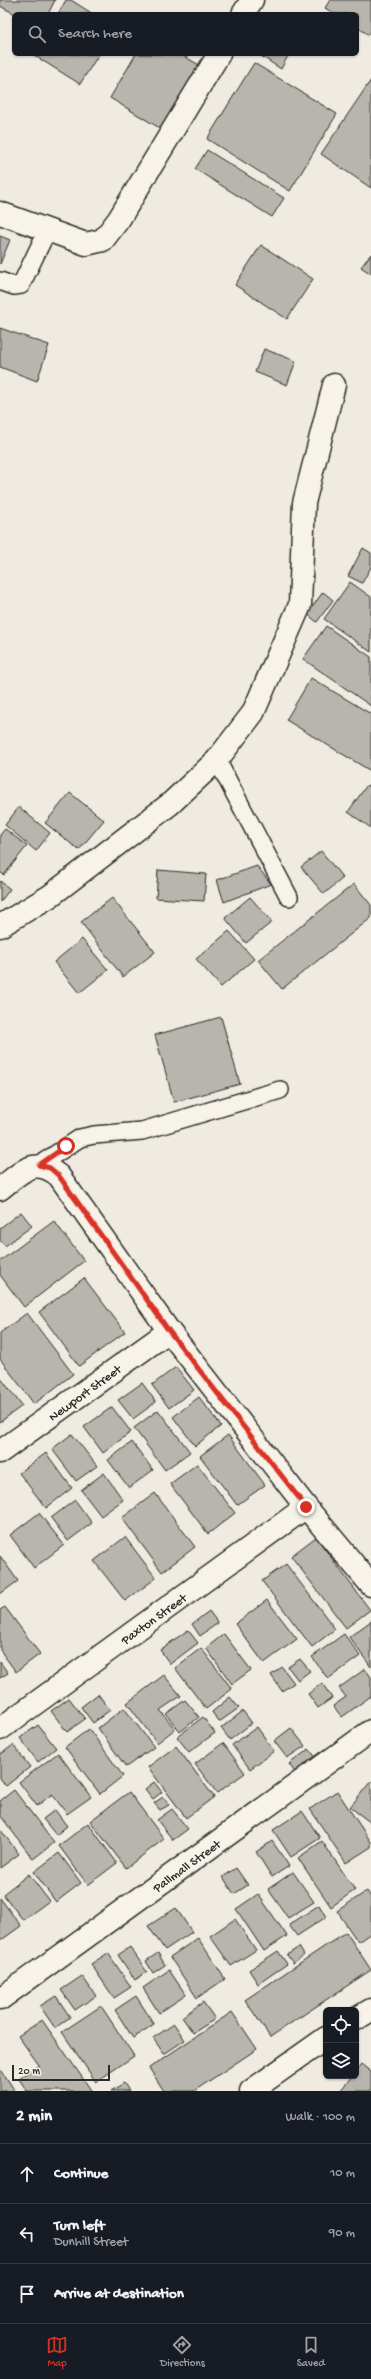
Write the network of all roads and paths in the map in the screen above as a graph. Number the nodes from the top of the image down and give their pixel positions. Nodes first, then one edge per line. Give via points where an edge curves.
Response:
1 (252, 0) edge
2 (245, 12) edge
3 (218, 56) edge
4 (0, 213) edge
5 (47, 231) junction
6 (0, 281) edge
7 (334, 385) dead end
8 (217, 760) junction
9 (290, 897) dead end
10 (0, 926) edge
11 (280, 1090) dead end
12 (39, 1165) junction
13 (0, 1189) edge
14 (169, 1331) junction
15 (0, 1452) edge
16 (306, 1507) junction
17 (371, 1585) edge
18 (0, 1729) edge
19 (371, 1731) edge
20 (0, 1999) edge
21 (371, 2010) edge
22 (359, 2017) edge
23 (323, 2040) edge
24 (251, 2091) edge

1 - 2 street
3 - 5 street via 119,219 103,240 86,244
4 - 5 street
5 - 6 lane via 21,285 14,286
7 - 8 street via 304,503 300,605 253,713
8 - 9 lane
8 - 10 street via 170,804 50,896
11 - 12 lane via 142,1131 80,1138
12 - 13 street via 30,1167
12 - 14 street via 50,1168 59,1176
14 - 15 street, Newport Street
14 - 16 street
16 - 17 street
16 - 18 street, Paxton Street
19 - 20 street, Pallmall Street
21 - 22 street
23 - 24 street

